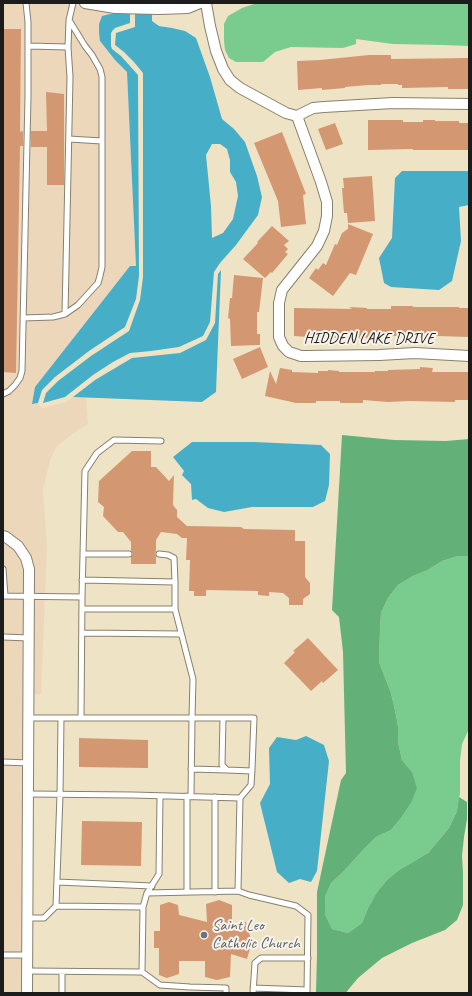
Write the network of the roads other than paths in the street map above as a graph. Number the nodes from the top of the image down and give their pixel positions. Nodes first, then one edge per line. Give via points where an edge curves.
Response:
1 (26, 3) edge
2 (73, 3) edge
3 (85, 3) edge
4 (200, 3) edge
5 (206, 3) edge
6 (69, 20) junction
7 (28, 46) junction
8 (68, 47) junction
9 (469, 104) edge
10 (297, 116) junction
11 (69, 139) junction
12 (102, 141) junction
13 (65, 314) junction
14 (23, 318) junction
15 (469, 356) edge
16 (3, 394) edge
17 (161, 441) dead end
18 (3, 536) edge
19 (83, 554) junction
20 (129, 554) dead end
21 (159, 554) dead end
22 (3, 569) edge
23 (82, 580) junction
24 (175, 582) junction
25 (4, 596) edge
26 (29, 596) junction
27 (82, 597) junction
28 (82, 608) junction
29 (175, 609) junction
30 (82, 633) junction
31 (181, 634) junction
32 (3, 636) edge
33 (29, 638) junction
34 (29, 718) junction
35 (61, 718) junction
36 (81, 718) junction
37 (192, 718) junction
38 (224, 718) junction
39 (3, 762) edge
40 (29, 763) junction
41 (191, 770) junction
42 (226, 770) junction
43 (252, 771) junction
44 (29, 794) junction
45 (60, 795) junction
46 (160, 796) junction
47 (189, 796) junction
48 (216, 797) junction
49 (240, 798) junction
50 (57, 882) junction
51 (152, 886) junction
52 (238, 891) junction
53 (187, 892) junction
54 (215, 892) junction
55 (147, 893) junction
56 (56, 906) junction
57 (143, 906) junction
58 (28, 918) junction
59 (3, 955) edge
60 (28, 955) junction
61 (308, 958) junction
62 (28, 971) junction
63 (62, 972) junction
64 (142, 972) junction
65 (253, 990) edge
66 (307, 991) edge
67 (28, 993) edge
68 (62, 993) edge
69 (226, 993) edge

1 - 7 lane
2 - 6 lane
3 - 4 street via 115,8 159,9 188,8
5 - 10 street via 216,51 230,80 286,113
6 - 8 lane
6 - 12 lane via 100,69
7 - 8 lane
7 - 14 lane
8 - 11 lane
9 - 10 street via 393,103 324,106
10 - 15 street, HIDDEN LAKE DRIVE via 321,182 327,202 327,216 318,246 282,290 279,303 279,337 283,346 289,352 306,356 415,353
11 - 12 lane
11 - 13 lane
12 - 13 lane via 102,267 98,283
13 - 14 lane
14 - 16 lane via 22,371 16,385
17 - 19 lane via 114,440 97,452 85,471
18 - 26 street via 18,546 26,558 29,569
19 - 20 lane
19 - 23 lane
21 - 24 lane via 174,558
22 - 25 lane
23 - 24 lane
23 - 27 lane
24 - 29 lane
25 - 26 lane
26 - 27 lane
26 - 33 street
27 - 28 lane
28 - 29 lane
28 - 30 lane
29 - 31 lane
30 - 31 lane
30 - 36 lane
31 - 37 lane via 193,679
32 - 33 lane
33 - 34 street
34 - 35 lane
34 - 40 street
35 - 36 lane
35 - 45 lane
36 - 37 lane
37 - 38 lane
37 - 41 lane
38 - 42 lane via 222,765
38 - 43 lane via 254,718
39 - 40 lane
40 - 44 street
41 - 42 lane
41 - 47 lane
42 - 43 lane
43 - 49 lane via 250,785
44 - 45 lane
44 - 58 street
45 - 46 lane
45 - 50 lane
46 - 47 lane
46 - 51 lane via 159,874
47 - 48 lane
47 - 53 lane
48 - 49 lane
48 - 54 lane
49 - 52 lane
50 - 51 lane
50 - 56 lane
51 - 55 lane
52 - 54 lane
52 - 61 lane via 296,906 308,915
53 - 54 lane
53 - 55 lane
55 - 57 lane
56 - 57 lane
56 - 58 lane via 44,918
57 - 64 lane
58 - 60 street
59 - 60 lane
60 - 62 street
61 - 65 lane via 261,958 255,963
61 - 66 lane
62 - 63 lane
62 - 67 street
63 - 64 lane
63 - 68 lane
64 - 69 lane via 160,985 226,988
65 - 66 lane

